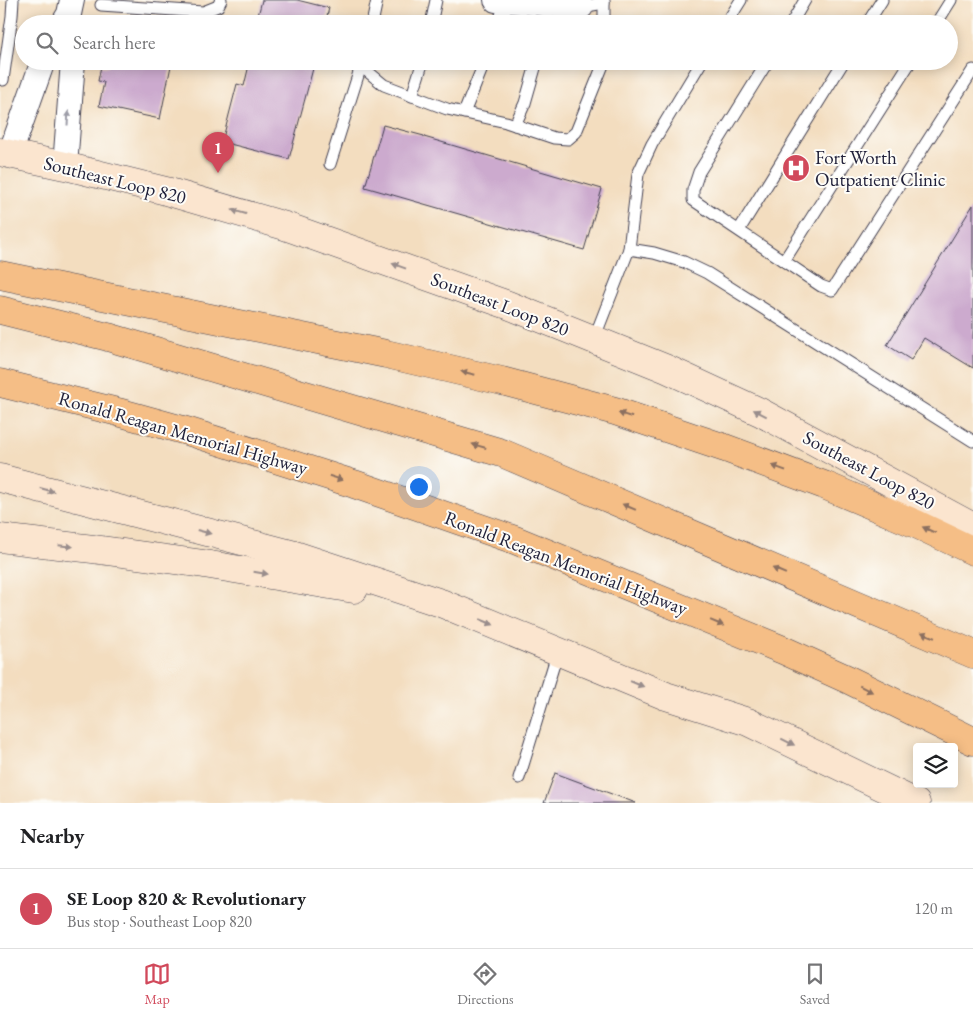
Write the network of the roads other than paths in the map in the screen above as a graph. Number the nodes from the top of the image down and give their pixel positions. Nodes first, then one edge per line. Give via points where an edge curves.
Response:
1 (13, 0) edge
2 (221, 0) edge
3 (377, 0) edge
4 (436, 0) edge
5 (501, 0) edge
6 (741, 0) edge
7 (882, 0) edge
8 (951, 0) edge
9 (803, 1) edge
10 (596, 3) edge
11 (101, 5) dead end
12 (548, 14) edge
13 (374, 15) edge
14 (433, 15) edge
15 (499, 15) edge
16 (601, 15) edge
17 (732, 15) edge
18 (796, 15) edge
19 (873, 15) edge
20 (942, 15) edge
21 (39, 70) edge
22 (72, 70) edge
23 (360, 70) edge
24 (368, 70) edge
25 (420, 70) edge
26 (481, 70) edge
27 (534, 70) edge
28 (601, 70) edge
29 (697, 70) edge
30 (762, 70) edge
31 (838, 70) edge
32 (906, 70) edge
33 (973, 70) edge
34 (3, 80) dead end
35 (412, 96) junction
36 (464, 113) junction
37 (515, 126) junction
38 (5, 153) edge
39 (330, 164) dead end
40 (65, 166) junction
41 (738, 230) junction
42 (629, 249) junction
43 (784, 261) junction
44 (0, 275) edge
45 (0, 310) edge
46 (594, 340) junction
47 (0, 382) edge
48 (973, 441) edge
49 (0, 478) edge
50 (973, 527) edge
51 (0, 538) edge
52 (973, 550) edge
53 (442, 603) junction
54 (558, 651) junction
55 (973, 654) edge
56 (973, 741) edge
57 (518, 778) dead end
58 (916, 803) edge

1 - 34 lane
2 - 11 lane via 218,6 203,12
3 - 13 lane
4 - 14 lane
5 - 12 street
5 - 15 lane
6 - 17 lane
7 - 19 lane
8 - 20 lane
9 - 18 lane
10 - 12 street
10 - 16 lane
21 - 38 street
40 -> 22 street
23 - 39 lane
24 - 35 lane via 384,85
25 - 35 lane
26 - 36 lane
27 - 37 lane
28 - 37 lane via 576,132 568,139
29 - 42 lane via 652,144 638,174
30 - 41 lane via 699,172 693,190 694,200
31 - 41 lane
32 - 43 lane
33 - 43 lane via 832,290 820,286
35 - 36 lane
36 - 37 lane
38 - 40 main road, Southeast Loop 820
46 -> 40 main road, Southeast Loop 820 via 508,305 285,226
41 - 43 lane
42 - 46 lane
42 - 48 lane via 684,262 708,273
52 -> 44 highway via 824,485 615,411 386,354
55 -> 45 highway via 502,452 108,337
50 -> 46 main road, Southeast Loop 820 via 760,412
47 -> 56 highway, Ronald Reagan Memorial Highway via 190,432 515,540 783,650
49 -> 53 main road via 295,555
51 -> 53 main road via 204,564
53 -> 54 main road
54 - 57 lane
54 -> 58 main road via 666,696 748,722

